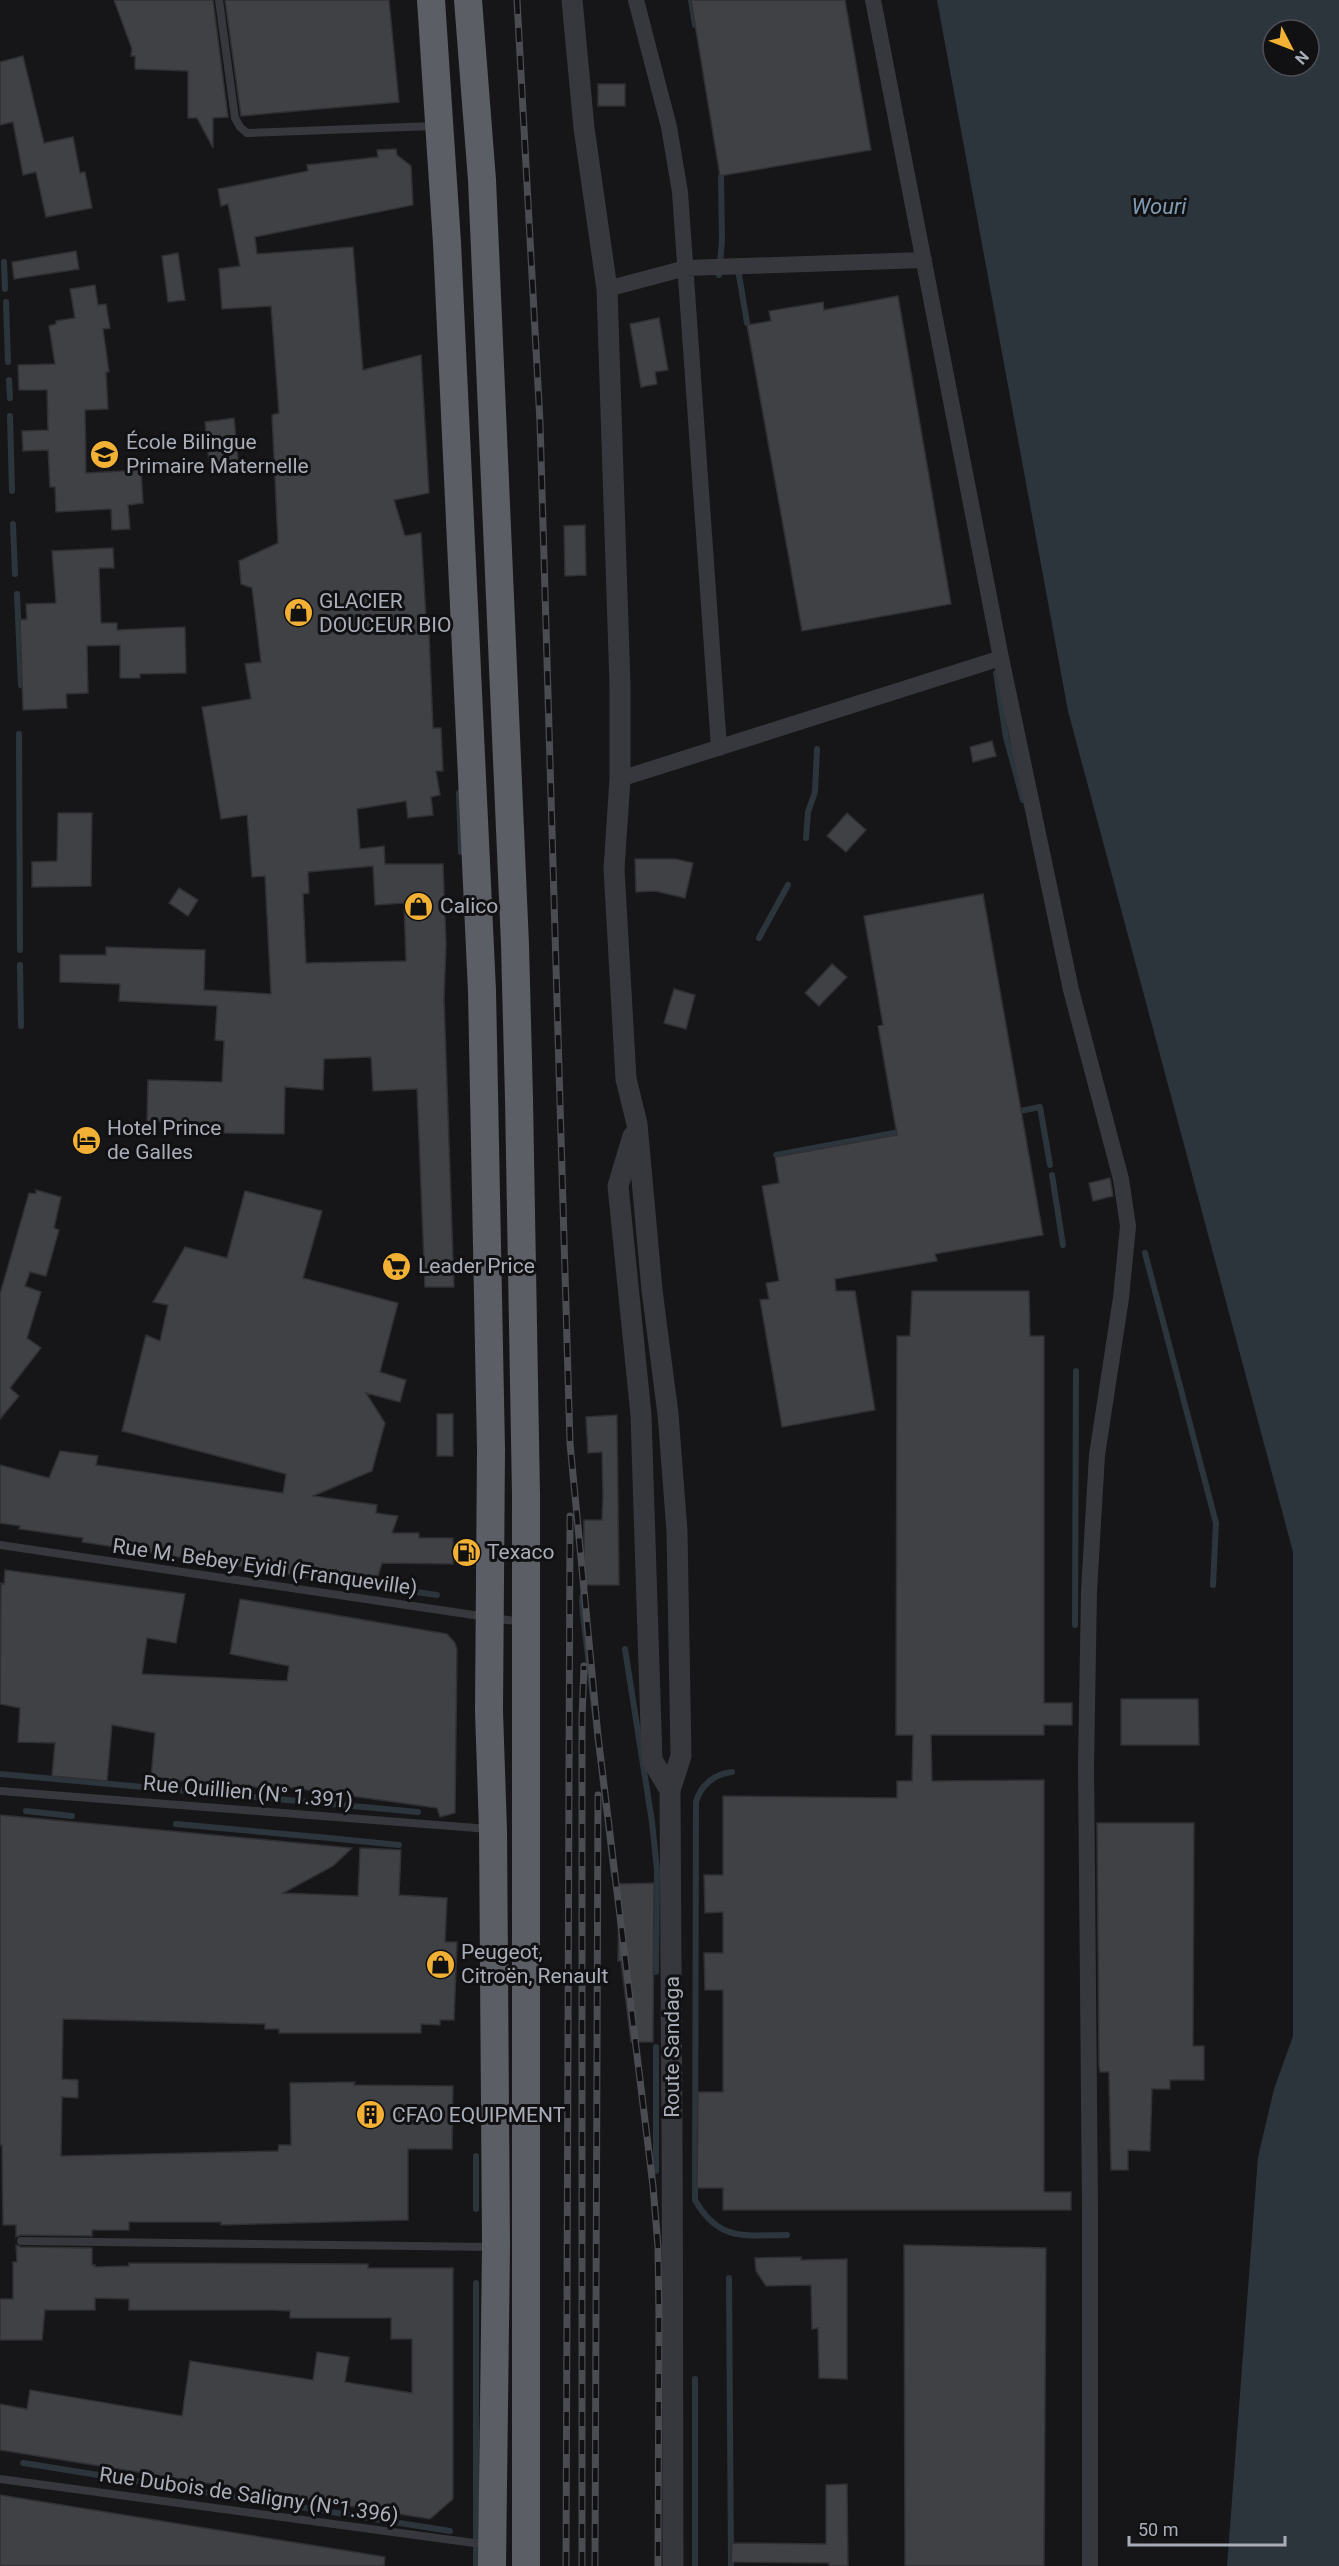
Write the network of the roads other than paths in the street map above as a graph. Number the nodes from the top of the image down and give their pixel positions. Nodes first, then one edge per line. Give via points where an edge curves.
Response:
1 (219, 0) edge
2 (431, 0) edge
3 (468, 0) edge
4 (572, 0) edge
5 (636, 0) edge
6 (873, 0) edge
7 (441, 126) junction
8 (924, 260) junction
9 (686, 268) junction
10 (607, 289) junction
11 (1001, 658) junction
12 (719, 748) junction
13 (620, 779) junction
14 (637, 1124) junction
15 (641, 1184) junction
16 (618, 1186) junction
17 (652, 1290) junction
18 (629, 1291) junction
19 (0, 1545) edge
20 (490, 1618) junction
21 (525, 1622) junction
22 (670, 1790) junction
23 (0, 1791) edge
24 (493, 1830) junction
25 (21, 2241) dead end
26 (496, 2247) junction
27 (0, 2479) edge
28 (492, 2556) edge
29 (526, 2566) edge
30 (673, 2566) edge
31 (1090, 2566) edge

1 - 7 lane via 234,118 247,133
2 - 7 highway
3 - 21 highway via 482,192 515,945 525,1384
4 - 10 street, Route Sandaga via 584,128
5 - 9 street via 669,127 680,192
6 - 8 street
7 - 20 highway via 482,991 491,1437
8 - 9 street
8 - 11 street
9 - 10 street
9 - 12 street
10 - 13 street, Route Sandaga
11 - 12 street
11 - 31 street via 1071,990 1121,1179 1128,1226 1097,1455 1089,1591 1086,1765
12 - 13 street
13 - 14 street, Route Sandaga via 614,869 626,1079
14 - 15 street, Route Sandaga
14 - 16 street
15 - 16 street
15 - 17 street, Route Sandaga
16 - 18 street
17 - 18 street
17 - 22 street, Route Sandaga via 668,1414 676,1531 681,1756
18 - 22 street via 641,1414 652,1760
19 - 20 lane, Rue M. Bebey Eyidi (Franqueville)
20 - 21 lane, Rue M. Bebey Eyidi (Franqueville)
20 - 24 highway
21 - 29 highway
22 - 30 street, Route Sandaga
23 - 24 lane, Rue Quillien (N° 1.391)
24 - 26 highway
25 - 26 lane
26 - 28 highway
27 - 28 lane, Rue Dubois de Saligny (N°1.396)

